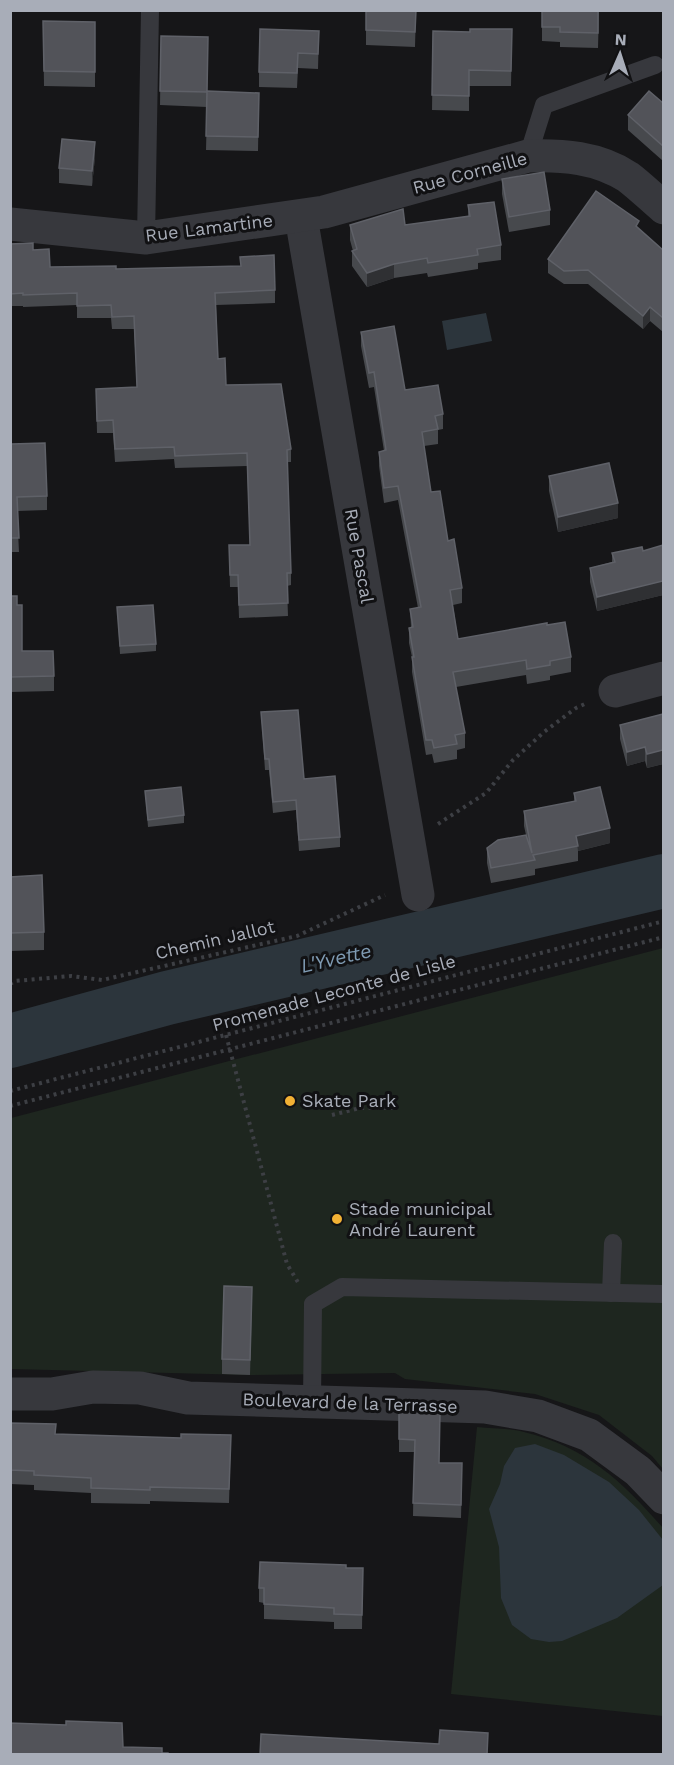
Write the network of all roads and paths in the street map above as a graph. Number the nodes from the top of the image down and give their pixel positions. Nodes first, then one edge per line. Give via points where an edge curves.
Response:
1 (150, 10) edge
2 (655, 65) dead end
3 (528, 156) junction
4 (663, 208) edge
5 (301, 216) junction
6 (10, 224) edge
7 (146, 238) junction
8 (663, 678) edge
9 (615, 691) joint
10 (409, 846) junction
11 (416, 887) joint
12 (663, 921) edge
13 (663, 937) edge
14 (10, 984) edge
15 (226, 1035) junction
16 (230, 1050) junction
17 (10, 1091) edge
18 (10, 1106) edge
19 (394, 1108) dead end
20 (332, 1115) dead end
21 (613, 1243) dead end
22 (611, 1293) junction
23 (663, 1294) edge
24 (313, 1304) junction
25 (10, 1394) edge
26 (312, 1403) junction
27 (663, 1498) edge

1 - 7 lane
2 - 3 lane via 544,105
3 - 4 street, Rue Corneille via 562,155 597,162 627,177
3 - 5 street, Rue Corneille
5 - 7 street, Rue Lamartine
5 - 10 street, Rue Pascal
6 - 7 street, Rue Lamartine
8 - 9 street
9 - 10 path via 576,708 544,732 513,760 486,793
10 - 11 street, Rue Pascal
11 - 14 path, Chemin Jallot via 404,886 297,936 102,980 71,976
12 - 15 path, Promenade Leconte de Lisle
13 - 16 path
15 - 16 path
15 - 17 path, Promenade Leconte de Lisle
16 - 18 path
16 - 24 path via 286,1264
19 - 20 path via 360,1108
21 - 22 lane
22 - 23 lane
22 - 24 lane via 342,1287
24 - 26 lane
25 - 26 street, Boulevard de la Terrasse via 52,1394 93,1387 140,1388 188,1398
26 - 27 street, Boulevard de la Terrasse via 485,1407 537,1416 589,1435 638,1471

